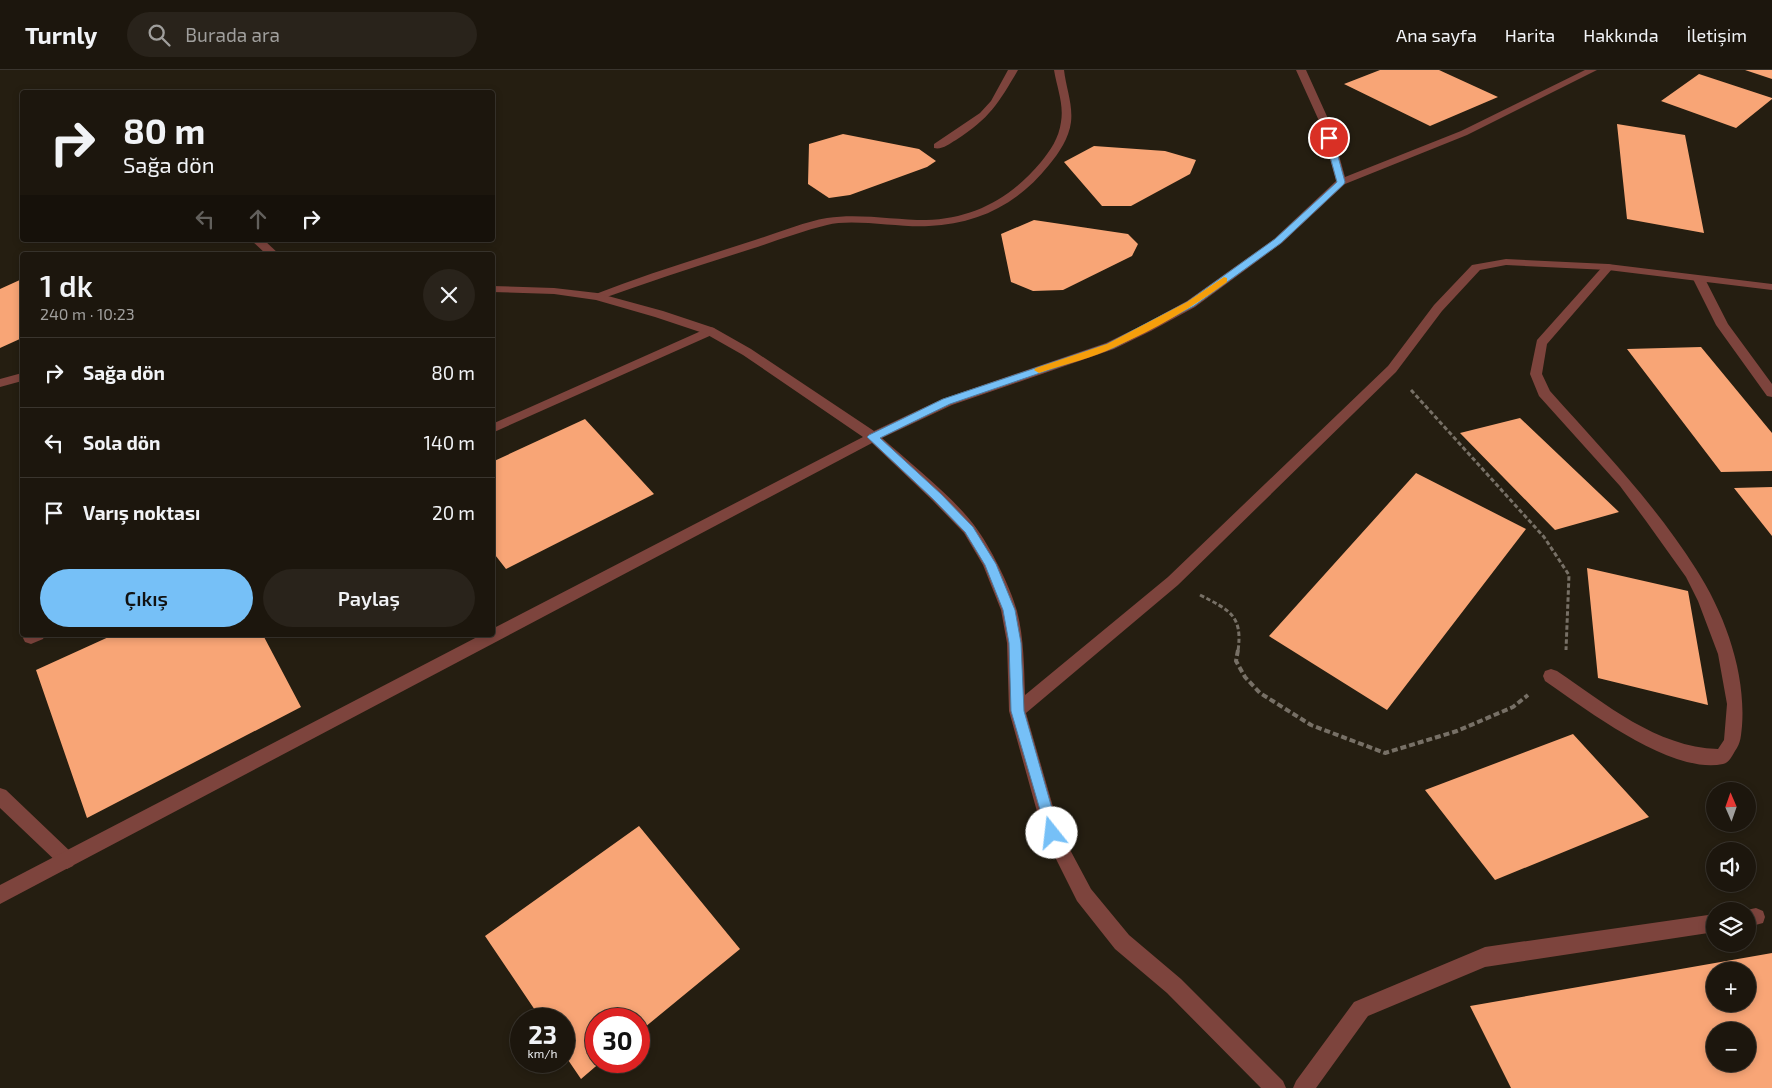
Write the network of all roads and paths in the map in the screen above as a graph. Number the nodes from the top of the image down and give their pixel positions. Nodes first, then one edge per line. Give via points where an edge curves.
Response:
1 (1012, 70) edge
2 (1059, 70) edge
3 (1301, 70) edge
4 (1592, 70) edge
5 (938, 146) dead end
6 (1341, 182) junction
7 (259, 242) edge
8 (271, 252) edge
9 (1608, 267) junction
10 (1699, 279) junction
11 (1772, 287) edge
12 (495, 289) edge
13 (597, 297) junction
14 (710, 330) junction
15 (1392, 369) junction
16 (20, 378) edge
17 (0, 383) edge
18 (1772, 392) edge
19 (495, 428) edge
20 (872, 437) junction
21 (1173, 581) junction
22 (495, 635) edge
23 (491, 637) edge
24 (1551, 676) junction
25 (1017, 711) junction
26 (0, 796) edge
27 (67, 860) junction
28 (0, 895) edge
29 (1706, 924) edge
30 (1276, 1088) edge
31 (1303, 1088) edge

1 - 5 street via 995,102 983,116
2 - 13 street via 1068,106 1066,125 1053,154 1025,188 1000,205 981,214 932,224 854,219 828,221
3 - 6 street via 1325,123
4 - 6 street via 1464,133
6 - 20 street via 1278,241 1191,304 1110,346 947,402
7 - 8 street
9 - 10 street
9 - 15 street via 1506,262 1476,267 1438,308
9 - 24 street via 1541,343 1536,374 1544,393 1625,483 1692,573 1726,654 1735,704 1732,742 1722,757 1705,758 1683,753 1649,740
10 - 11 street
10 - 18 street via 1722,325
12 - 13 street via 554,291
13 - 14 street
14 - 19 street
14 - 20 street
15 - 21 street
15 - 24 path via 1544,536 1569,575 1566,659
16 - 17 street
20 - 22 street
20 - 25 street via 969,530 990,564 1009,610 1015,643
21 - 24 path via 1230,610 1239,622 1241,635 1236,661 1260,693 1311,726 1385,753 1456,731 1513,707
21 - 25 street
23 - 27 street
25 - 30 street via 1052,833 1084,895 1122,942 1174,986
26 - 27 street
27 - 28 street
29 - 31 street via 1485,958 1360,1009

